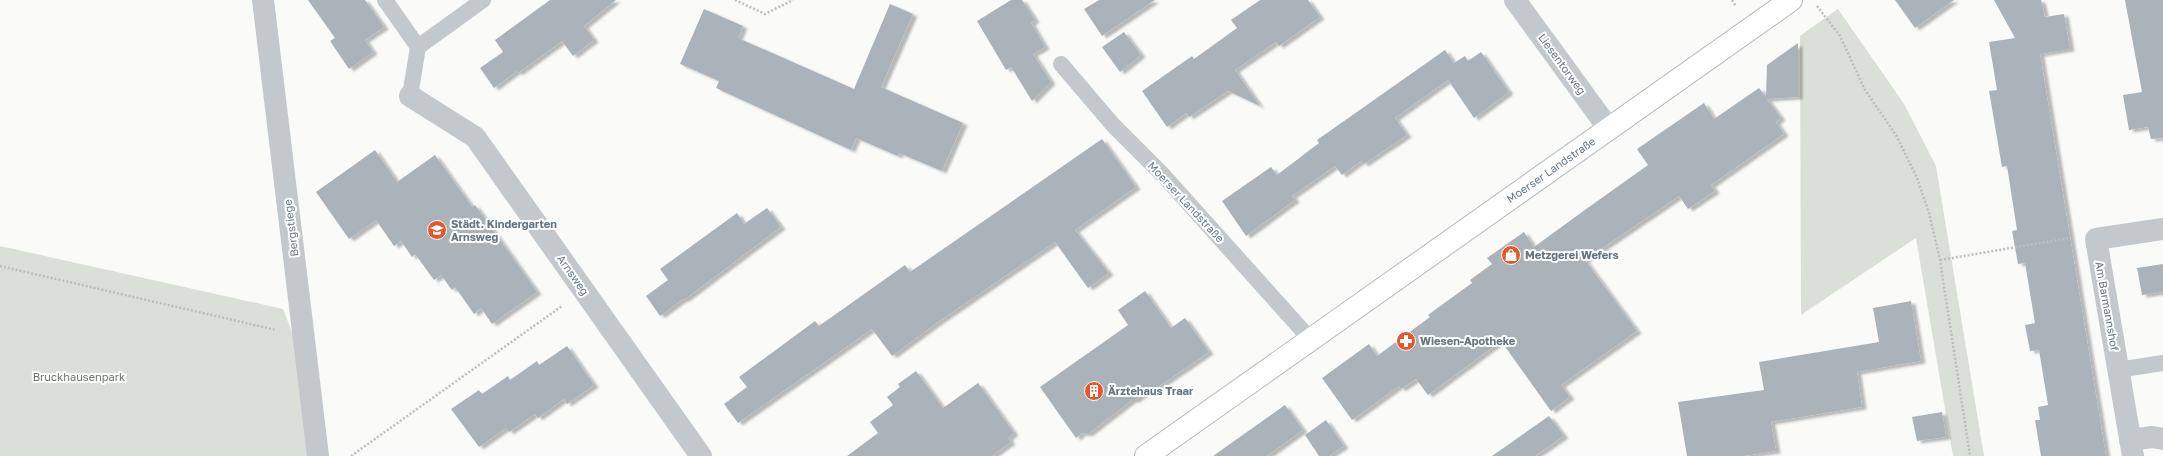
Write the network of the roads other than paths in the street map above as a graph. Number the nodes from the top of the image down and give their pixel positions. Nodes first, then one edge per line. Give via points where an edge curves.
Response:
1 (263, 0) edge
2 (385, 0) edge
3 (483, 0) edge
4 (1515, 0) edge
5 (1791, 0) edge
6 (418, 47) junction
7 (1061, 64) dead end
8 (410, 96) joint
9 (1609, 129) junction
10 (2163, 229) edge
11 (1312, 340) junction
12 (2163, 363) edge
13 (2118, 370) junction
14 (2163, 438) edge
15 (2131, 448) edge
16 (318, 456) edge
17 (701, 456) edge
18 (1146, 456) edge

1 - 16 street, Bergstiege
2 - 6 lane
3 - 6 lane
4 - 9 street, Liesentorweg
5 - 9 main road, Moerser Landstraße
6 - 8 lane
7 - 11 lane, Moerser Landstraße via 1113,125 1164,176
8 - 17 street, Arnsweg via 475,137
9 - 11 main road, Moerser Landstraße
10 - 13 street, Am Barmannshof via 2096,239
11 - 18 main road, Moerser Landstraße
12 - 13 lane
13 - 15 street, Am Barmannshof
14 - 15 street, Am Barmannshof via 2152,437

